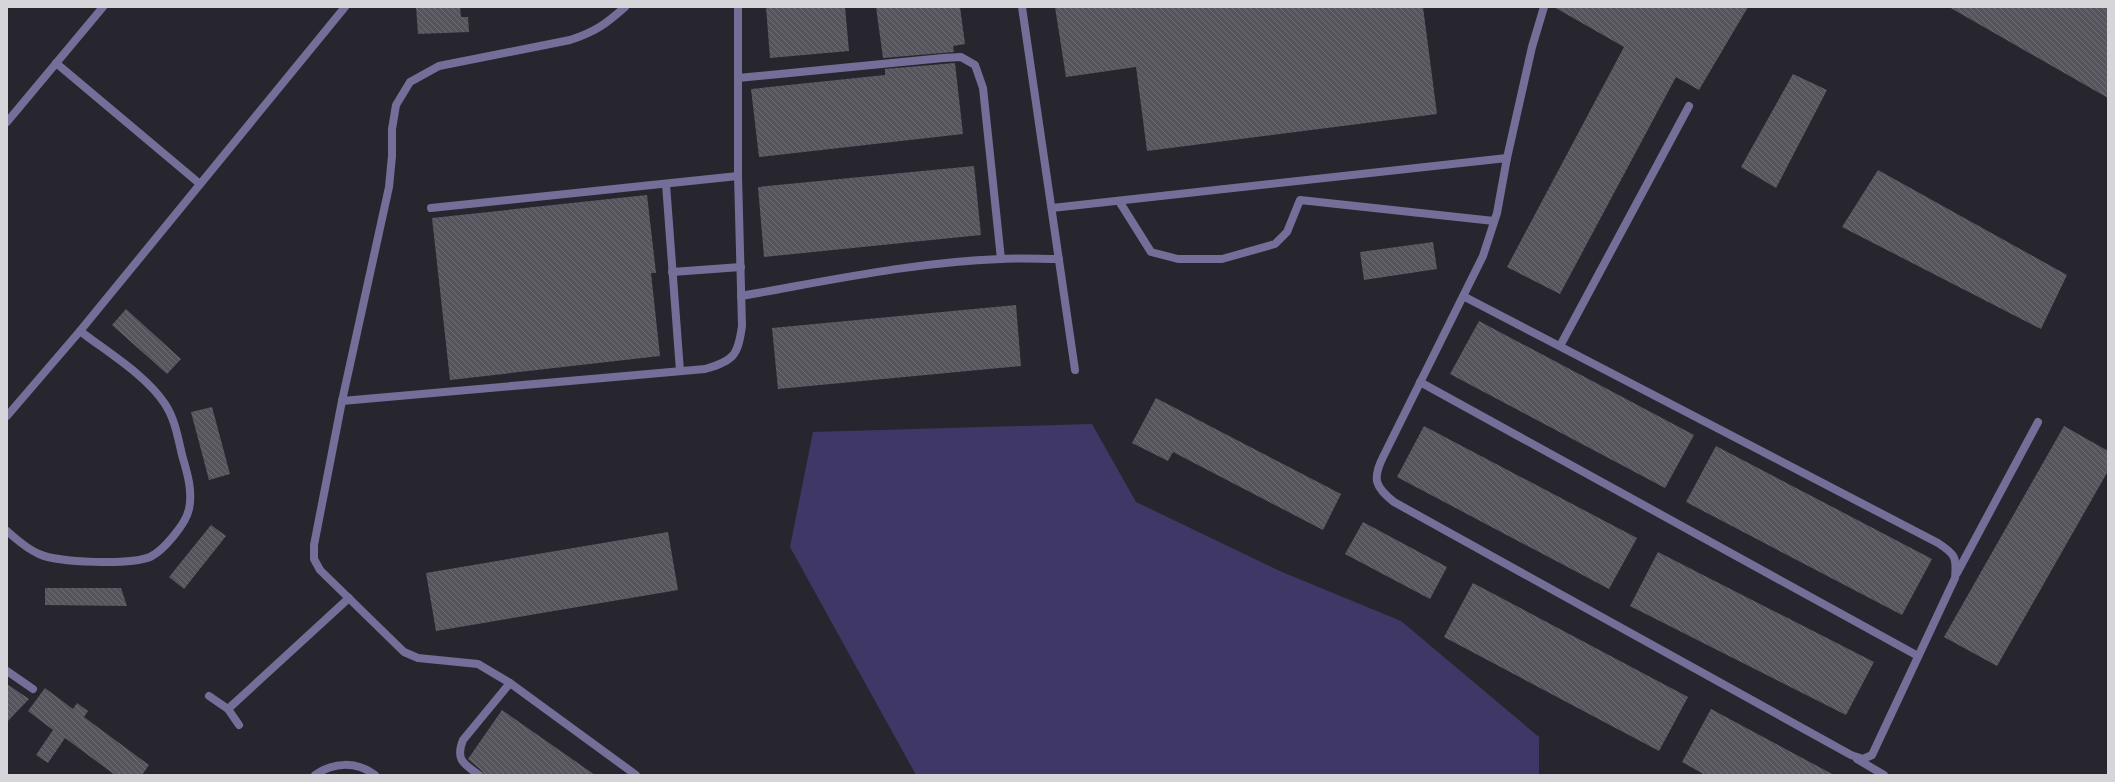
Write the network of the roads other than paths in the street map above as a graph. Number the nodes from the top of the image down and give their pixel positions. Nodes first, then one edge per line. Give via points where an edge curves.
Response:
1 (103, 7) edge
2 (345, 7) edge
3 (625, 7) edge
4 (738, 7) edge
5 (1022, 7) edge
6 (1544, 7) edge
7 (56, 63) junction
8 (738, 78) junction
9 (1689, 106) dead end
10 (7, 122) edge
11 (1507, 158) junction
12 (738, 176) junction
13 (200, 184) junction
14 (666, 184) junction
15 (1119, 201) junction
16 (431, 208) dead end
17 (1052, 208) junction
18 (1494, 221) junction
19 (1001, 259) junction
20 (1059, 259) junction
21 (741, 267) junction
22 (672, 272) junction
23 (741, 296) junction
24 (1463, 296) junction
25 (80, 331) junction
26 (1560, 346) junction
27 (1075, 370) dead end
28 (680, 371) junction
29 (1420, 382) junction
30 (342, 401) junction
31 (7, 416) edge
32 (2038, 422) dead end
33 (7, 531) edge
34 (1955, 578) junction
35 (349, 598) junction
36 (1918, 656) junction
37 (7, 671) edge
38 (510, 683) junction
39 (33, 689) dead end
40 (209, 696) dead end
41 (228, 709) junction
42 (239, 725) dead end
43 (1851, 755) junction
44 (315, 775) edge
45 (375, 775) edge
46 (479, 775) edge
47 (636, 775) edge
48 (1884, 775) edge

1 - 7 street
2 - 13 street
3 - 30 street via 605,25 589,34 439,66 410,82 396,105 389,187
4 - 8 street
5 - 17 street
6 - 11 street via 1532,47
7 - 10 street
7 - 13 street
8 - 12 street
8 - 19 street via 960,57 975,65 983,88
9 - 26 street
11 - 15 street
11 - 18 street
12 - 14 street
12 - 21 street
13 - 25 street
14 - 16 street
14 - 22 street
15 - 17 street
15 - 18 street via 1151,252 1178,259 1222,259 1275,244 1287,232 1300,200
17 - 20 street
18 - 24 street via 1483,256
19 - 20 street
19 - 23 street via 858,275
20 - 27 street
21 - 22 street
21 - 23 street
22 - 28 street
23 - 28 street via 742,331 735,354 724,364
24 - 26 street
24 - 29 street
25 - 31 street
25 - 33 street via 139,377 165,404 173,418 188,478 190,502 186,518 163,549 137,561 55,559 39,554
26 - 34 street via 1938,543 1952,552 1956,564
28 - 30 street
29 - 36 street
29 - 43 street via 1376,470 1376,481 1382,492 1394,502
30 - 35 street via 314,545 314,559 320,570
32 - 34 street
34 - 36 street
35 - 38 street via 404,652 418,658 478,664
35 - 41 street
36 - 43 street via 1872,755 1863,759
37 - 39 street
38 - 46 street via 463,740 459,749 459,756 464,764
38 - 47 street
40 - 41 street
41 - 42 street
43 - 48 street
44 - 45 street via 326,768 346,764 368,770

